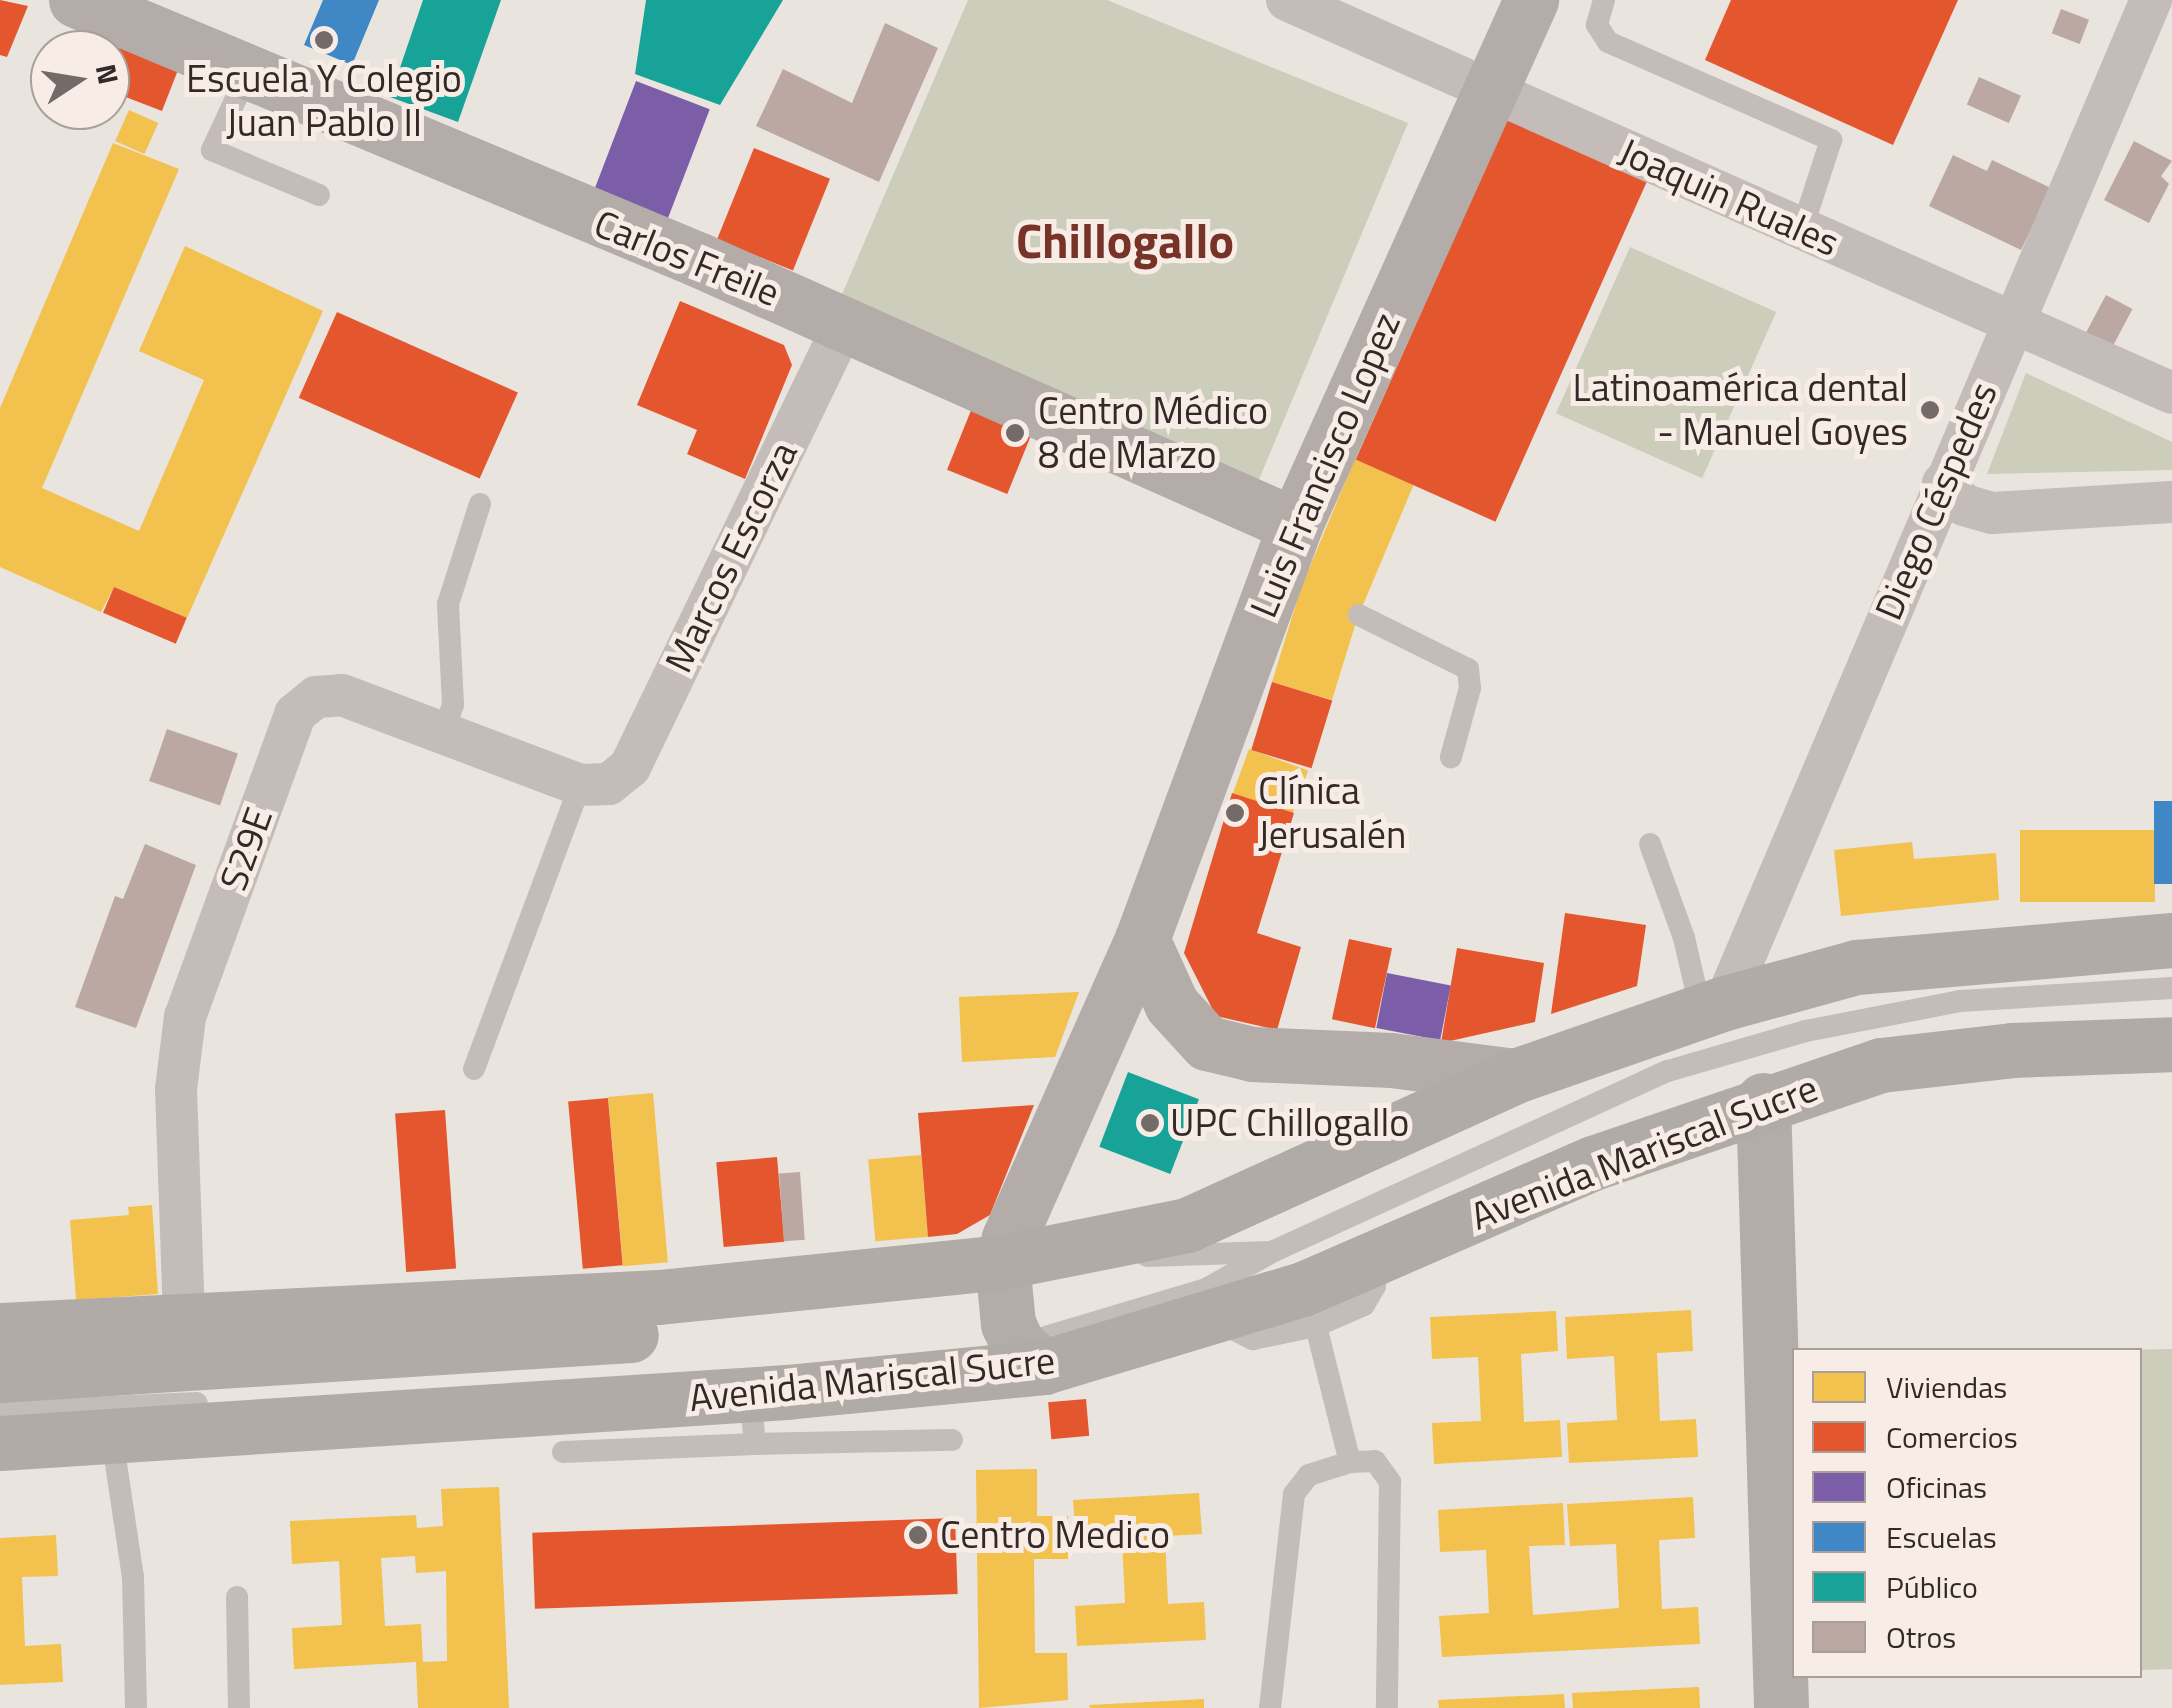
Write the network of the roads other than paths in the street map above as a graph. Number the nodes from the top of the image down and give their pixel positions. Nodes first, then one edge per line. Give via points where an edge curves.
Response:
1 (76, 0) edge
2 (1287, 0) edge
3 (1531, 0) edge
4 (1604, 0) edge
5 (2155, 17) edge
6 (247, 75) junction
7 (1489, 92) junction
8 (319, 195) dead end
9 (1802, 228) junction
10 (2013, 321) junction
11 (844, 324) junction
12 (2172, 393) edge
13 (1943, 482) junction
14 (2172, 502) edge
15 (480, 504) dead end
16 (1295, 525) junction
17 (1359, 615) dead end
18 (442, 734) junction
19 (1451, 757) dead end
20 (595, 784) junction
21 (1650, 844) dead end
22 (1142, 939) junction
23 (2172, 940) edge
24 (2172, 988) edge
25 (1713, 1007) junction
26 (2172, 1044) edge
27 (474, 1069) dead end
28 (1515, 1076) junction
29 (1763, 1100) junction
30 (1274, 1252) junction
31 (1376, 1260) junction
32 (1002, 1262) junction
33 (948, 1270) junction
34 (184, 1318) junction
35 (1212, 1318) junction
36 (1316, 1326) junction
37 (0, 1330) edge
38 (1031, 1356) junction
39 (0, 1375) edge
40 (274, 1400) dead end
41 (216, 1402) dead end
42 (1783, 1402) edge
43 (0, 1412) edge
44 (807, 1416) junction
45 (752, 1418) junction
46 (112, 1436) junction
47 (952, 1440) dead end
48 (0, 1443) edge
49 (563, 1452) dead end
50 (1350, 1462) junction
51 (237, 1597) dead end
52 (136, 1708) edge
53 (239, 1708) edge
54 (1270, 1708) edge
55 (1388, 1708) edge
56 (1781, 1708) edge

1 - 6 street, Carlos Freile
2 - 7 street, Joaquin Ruales
3 - 7 street, Luis Francisco Lopez
4 - 9 lane via 1597,26 1608,42 1831,140
5 - 10 street, Diego Céspedes
6 - 8 lane via 212,150
6 - 11 street, Carlos Freile
7 - 9 street, Joaquin Ruales
7 - 16 street, Luis Francisco Lopez
9 - 10 street, Joaquin Ruales
10 - 12 street, Joaquin Ruales
10 - 13 street, Diego Céspedes
11 - 16 street, Carlos Freile
11 - 20 street, Marcos Escorza via 630,767
13 - 14 street via 1964,506 1992,513
13 - 25 street, Diego Céspedes
15 - 18 lane via 448,604 453,704
16 - 22 street, Luis Francisco Lopez via 1288,583
17 - 19 lane via 1468,670 1470,688
18 - 20 street, S29E
18 - 34 street, S29E via 342,695 316,697 295,714 185,1016 176,1089
20 - 27 lane, Marcos Escorza
21 - 25 lane
22 - 28 street via 1172,1005 1207,1044 1252,1054 1391,1060
22 - 32 street, Luis Francisco Lopez
23 - 25 main road via 1856,966
24 - 30 lane via 1960,1000 1806,1031 1668,1071
25 - 28 main road
26 - 29 main road, Avenida Mariscal Sucre via 1881,1064
28 - 32 main road via 1188,1225
29 - 31 main road, Avenida Mariscal Sucre via 1593,1163
29 - 42 street
30 - 32 lane
30 - 38 lane via 1206,1289
31 - 35 main road, Avenida Mariscal Sucre
31 - 36 lane via 1375,1286 1364,1305
32 - 33 main road
32 - 38 street, Luis Francisco Lopez via 1008,1324
33 - 34 main road via 659,1297
33 - 39 main road via 850,1316
34 - 37 main road
35 - 36 lane via 1253,1339
35 - 38 main road, Avenida Mariscal Sucre
36 - 50 lane
38 - 40 lane
38 - 44 main road, Avenida Mariscal Sucre
41 - 43 lane
42 - 56 street
44 - 45 main road, Avenida Mariscal Sucre
44 - 47 lane
45 - 46 main road, Avenida Mariscal Sucre
45 - 49 lane
46 - 48 main road, Avenida Mariscal Sucre
46 - 52 lane via 133,1577
50 - 54 lane via 1309,1475 1294,1494
50 - 55 lane via 1375,1461 1390,1482
51 - 53 lane

